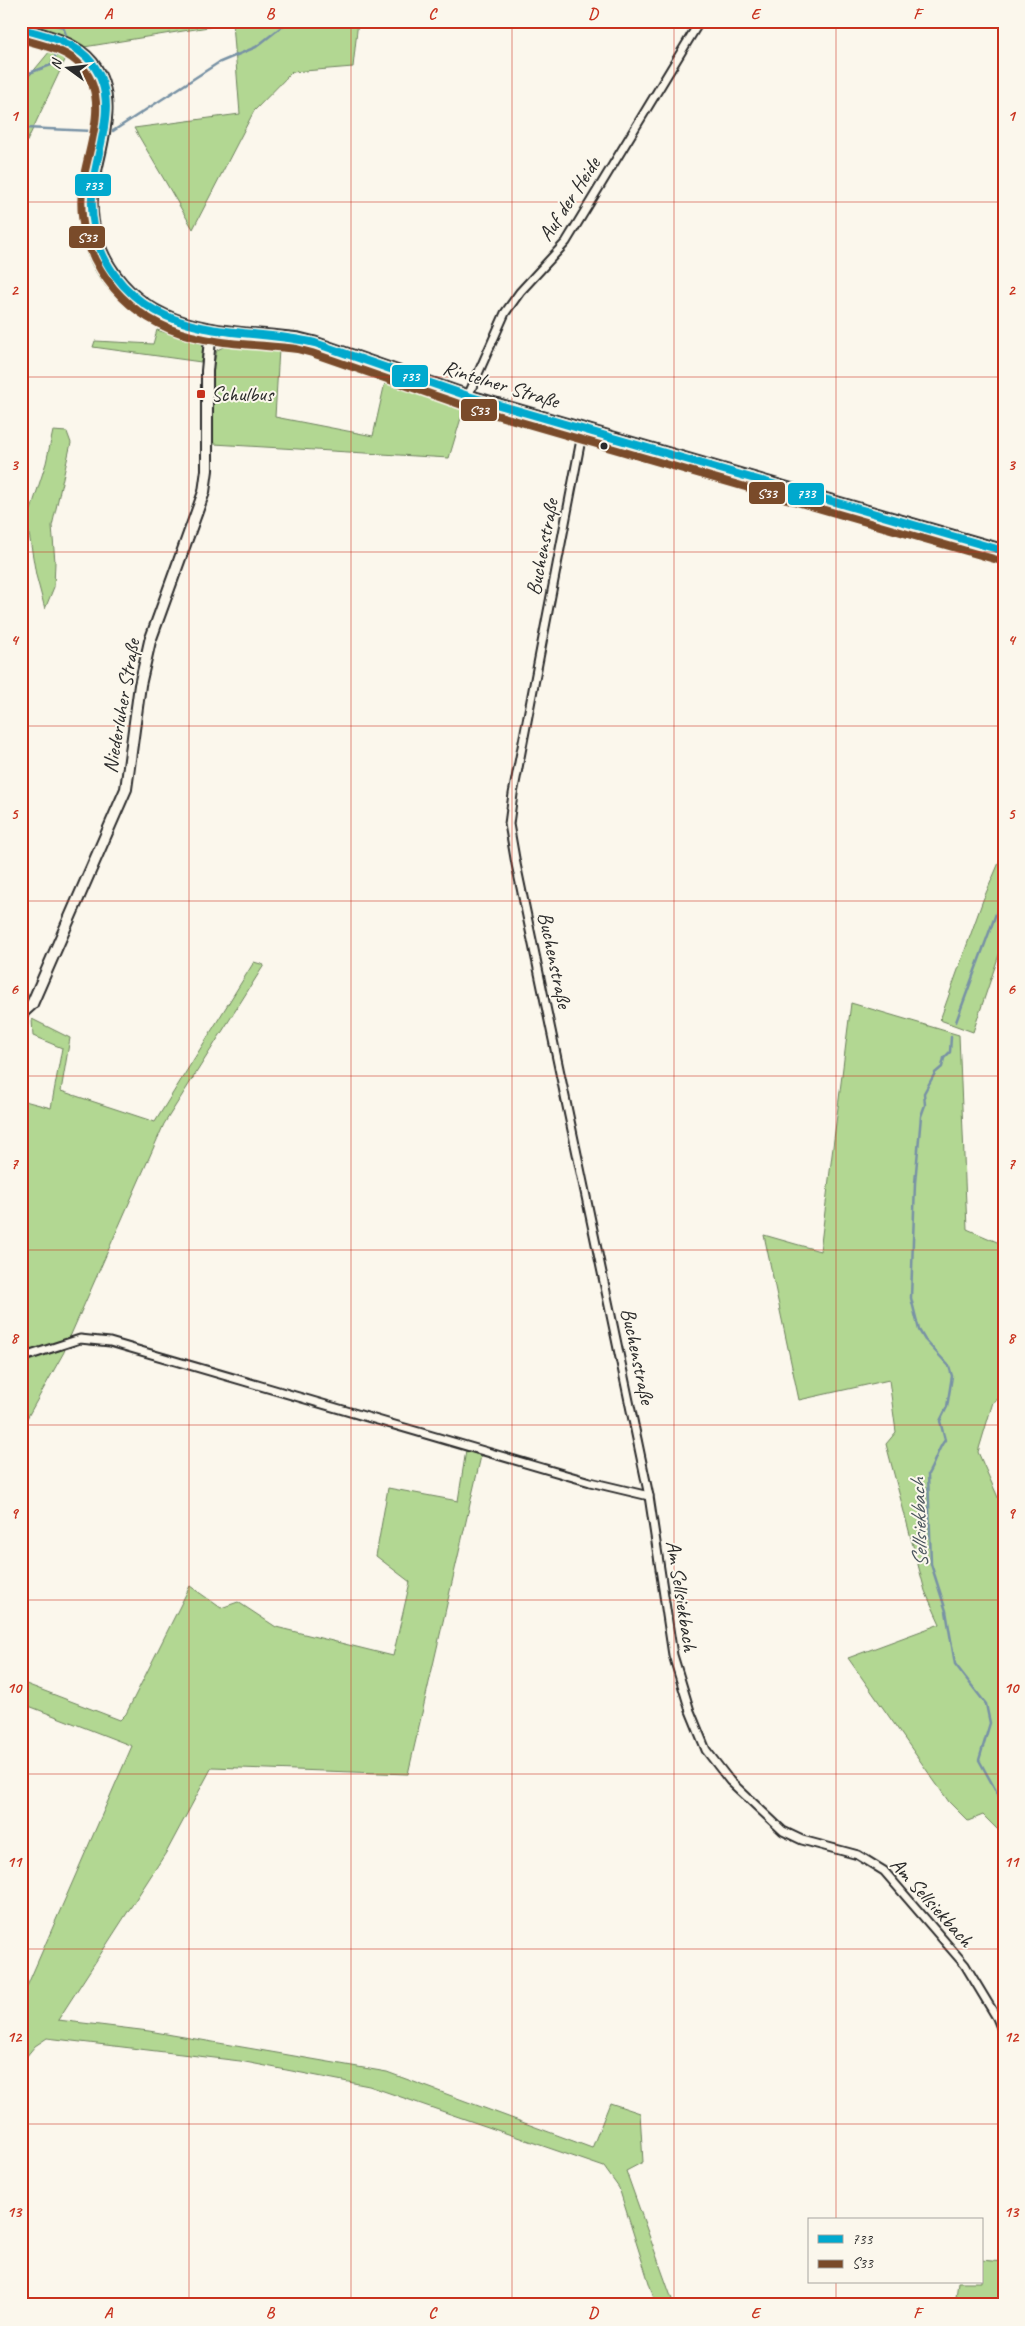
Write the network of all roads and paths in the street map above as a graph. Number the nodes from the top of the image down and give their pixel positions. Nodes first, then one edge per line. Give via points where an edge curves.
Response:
1 (700, 21) edge
2 (21, 29) edge
3 (211, 328) junction
4 (468, 396) junction
5 (583, 429) junction
6 (1004, 551) edge
7 (21, 1014) edge
8 (21, 1358) edge
9 (649, 1496) junction
10 (1004, 2035) edge

1 - 4 street, Auf der Heide via 566,242 505,313
2 - 3 main road, Rintelner Straße via 64,43 85,56 97,71 106,100 106,121 92,205 98,243 108,266 128,292 143,304 175,320
3 - 4 main road, Rintelner Straße via 315,344
3 - 7 street, Niederluher Straße via 204,492 150,641 140,685 126,789 35,998
4 - 5 main road, Rintelner Straße
5 - 6 main road, Rintelner Straße
5 - 9 street, Buchenstraße via 509,824
8 - 9 street via 80,1339 110,1342 590,1482
9 - 10 street, Am Sellsiekbach via 673,1655 706,1750 730,1782 783,1831 802,1840 858,1855 884,1871 965,1965

